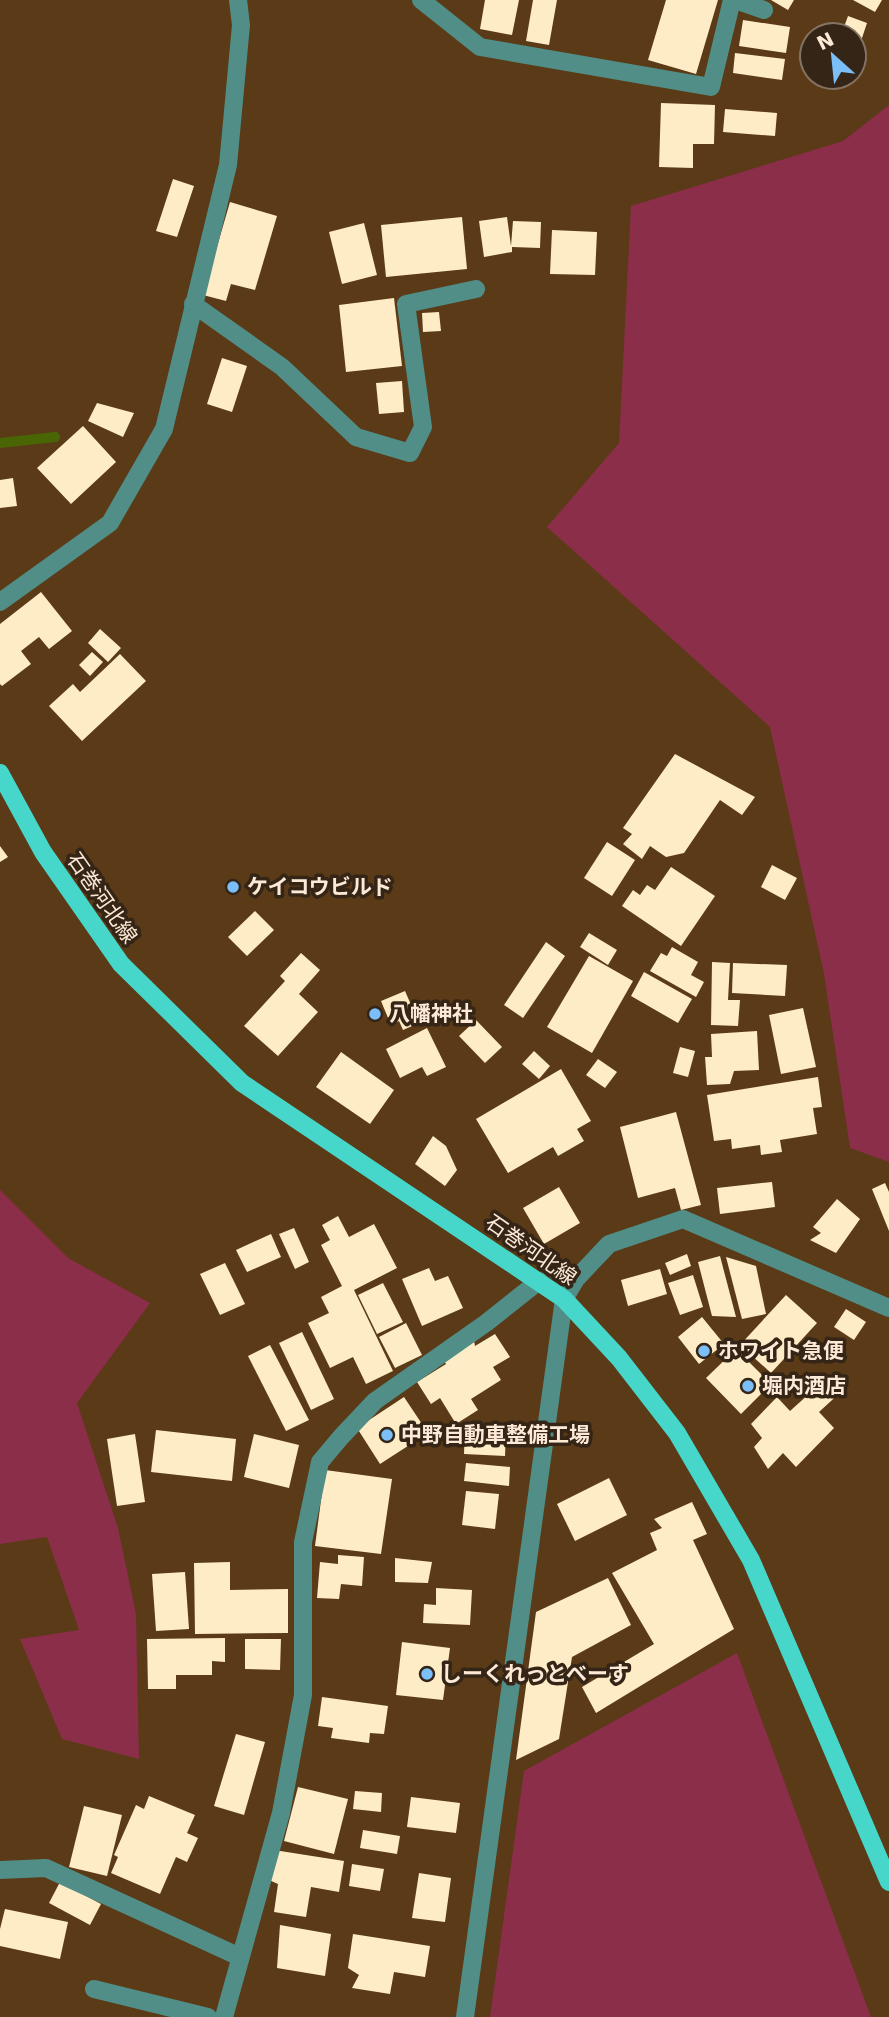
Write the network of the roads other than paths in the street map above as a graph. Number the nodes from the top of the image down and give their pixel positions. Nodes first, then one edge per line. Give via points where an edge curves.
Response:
1 (237, 0) edge
2 (421, 0) edge
3 (734, 0) edge
4 (764, 10) dead end
5 (477, 289) dead end
6 (193, 304) junction
7 (0, 602) edge
8 (0, 773) edge
9 (5, 797) edge
10 (539, 1282) junction
11 (564, 1298) junction
12 (889, 1308) edge
13 (0, 1870) edge
14 (889, 1882) edge
15 (240, 1957) junction
16 (94, 1989) dead end
17 (208, 2017) edge
18 (224, 2017) edge
19 (465, 2017) edge

1 - 6 street via 241,25 228,165
2 - 3 street via 480,47 711,87
3 - 4 street
5 - 6 street via 406,304 423,428 410,453 356,437 282,367
6 - 7 street via 164,429 110,523
8 - 9 main road, 石巻河北線
9 - 10 main road, 石巻河北線 via 121,964 242,1083
10 - 11 main road, 石巻河北線
10 - 15 street via 375,1401 320,1462 303,1542 303,1695 281,1813
11 - 12 street via 609,1244 683,1219
11 - 14 main road, 石巻河北線 via 677,1433 751,1560
11 - 19 street
13 - 15 street via 46,1868
15 - 18 street
16 - 17 street

